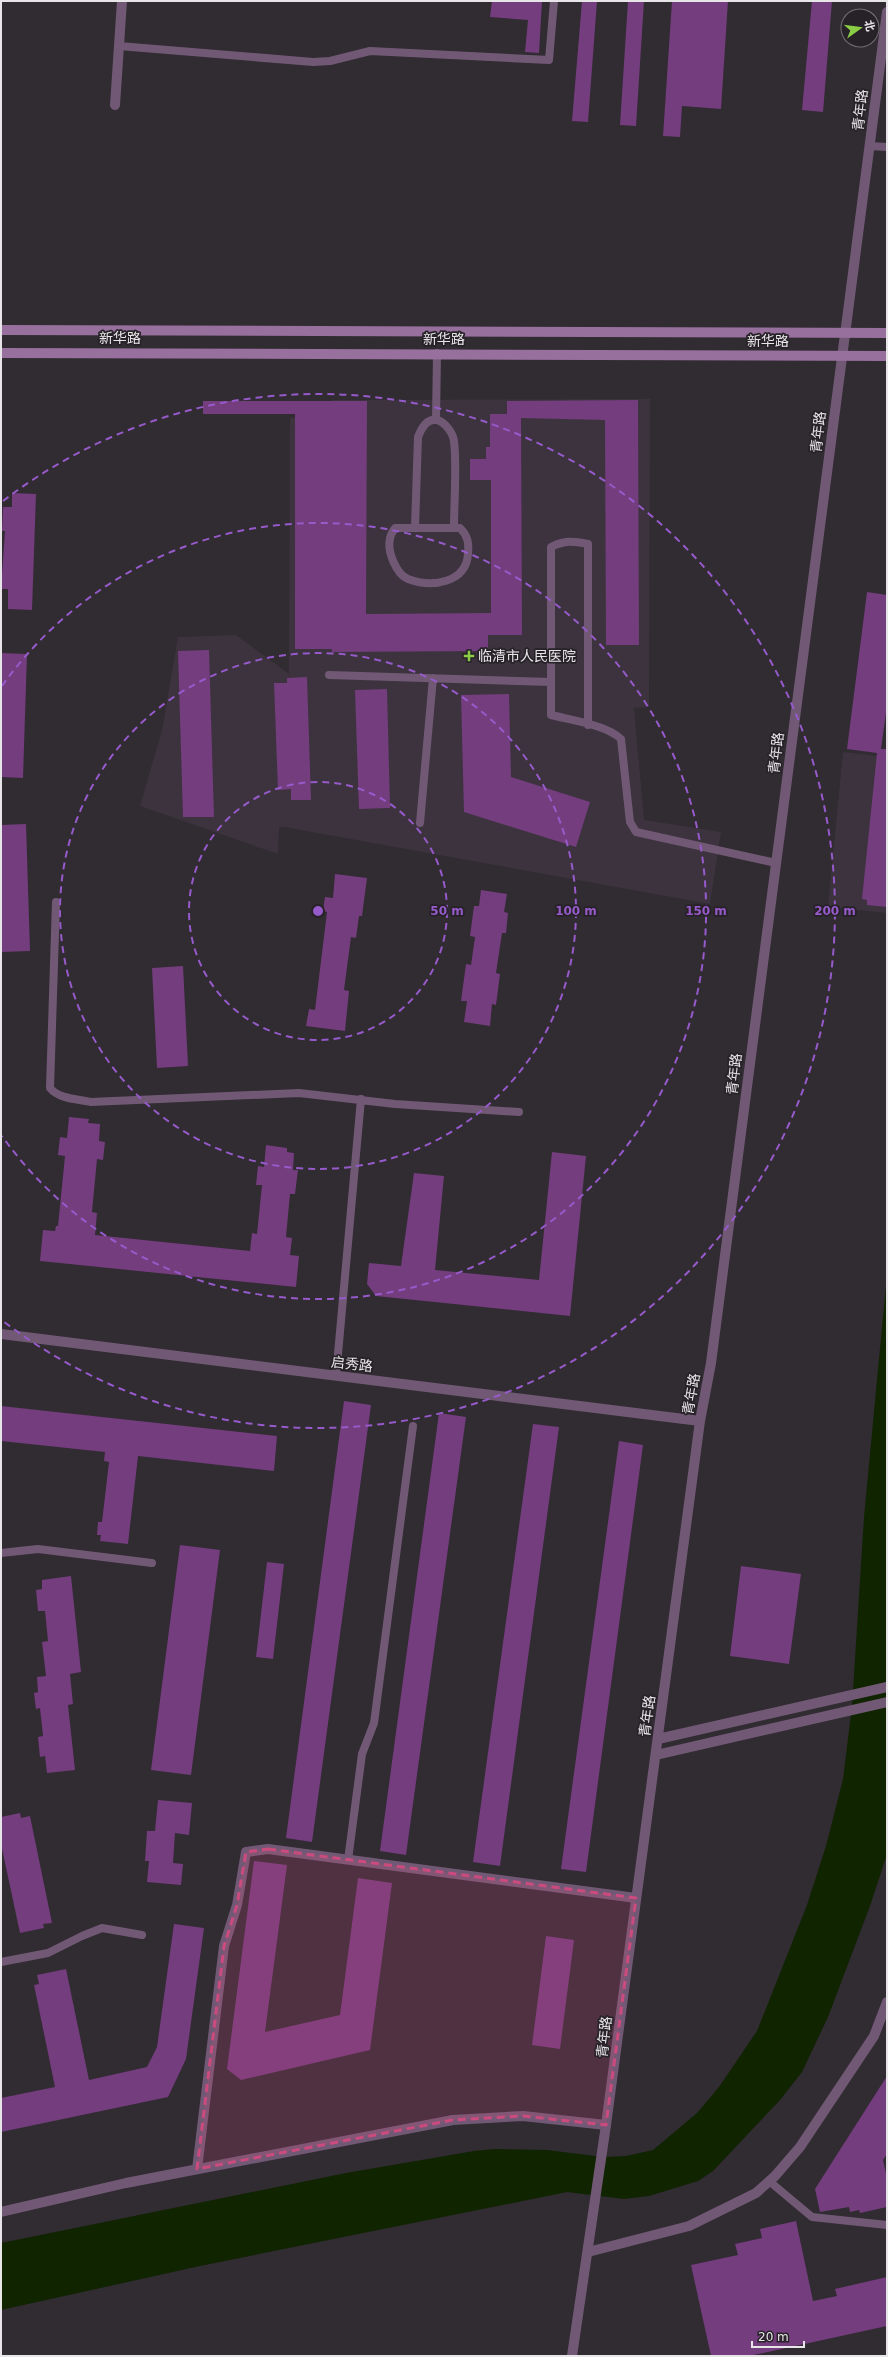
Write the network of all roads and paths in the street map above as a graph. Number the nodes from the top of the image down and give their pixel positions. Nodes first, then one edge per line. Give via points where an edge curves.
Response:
1 (122, 1) edge
2 (554, 1) edge
3 (887, 12) edge
4 (119, 46) junction
5 (115, 106) dead end
6 (869, 146) junction
7 (887, 147) edge
8 (1, 330) edge
9 (845, 332) junction
10 (887, 333) edge
11 (1, 353) edge
12 (437, 353) junction
13 (842, 355) junction
14 (887, 356) edge
15 (436, 420) junction
16 (415, 528) junction
17 (454, 528) junction
18 (329, 675) dead end
19 (433, 678) junction
20 (551, 682) junction
21 (588, 725) junction
22 (420, 824) dead end
23 (776, 863) junction
24 (56, 902) dead end
25 (361, 1099) junction
26 (519, 1112) dead end
27 (1, 1334) edge
28 (336, 1376) junction
29 (700, 1421) junction
30 (413, 1426) dead end
31 (1, 1553) edge
32 (152, 1563) dead end
33 (887, 1687) edge
34 (887, 1702) edge
35 (658, 1739) junction
36 (656, 1755) junction
37 (348, 1860) junction
38 (636, 1898) junction
39 (142, 1935) dead end
40 (1, 1962) edge
41 (887, 2002) edge
42 (606, 2125) junction
43 (197, 2169) junction
44 (769, 2181) junction
45 (1, 2212) edge
46 (887, 2225) edge
47 (588, 2252) junction
48 (572, 2356) edge

1 - 4 street
2 - 4 lane via 549,60 370,51 330,61 313,62
3 - 6 street, 青年路
4 - 5 street
6 - 7 lane
6 - 9 street, 青年路
8 - 9 main road, 新华路
9 - 10 main road, 新华路
9 - 13 street, 青年路
11 - 12 main road, 新华路
12 - 13 main road, 新华路
12 - 15 lane
13 - 14 main road, 新华路
13 - 23 street, 青年路
15 - 16 lane via 428,422 418,437
15 - 17 lane via 445,424 454,440
16 - 17 lane
16 - 17 lane via 395,528 390,538 393,558 398,570 407,578 436,582 458,576 466,568 467,535 460,528
18 - 19 lane
19 - 20 lane
19 - 22 lane
20 - 21 lane via 551,715
20 - 21 lane via 551,547 573,540 588,544
21 - 23 lane via 614,732 621,739 630,822 636,832
23 - 29 street, 青年路 via 712,1355
24 - 25 lane via 50,1088 54,1093 66,1098 91,1102 299,1093
25 - 26 lane via 395,1104
25 - 28 lane
27 - 28 street, 启秀路
28 - 29 street, 启秀路
29 - 35 street, 青年路
30 - 37 lane via 374,1723 362,1754
31 - 32 lane via 38,1549
33 - 35 street
34 - 36 street
35 - 36 street, 青年路
36 - 38 street, 青年路
37 - 38 street
37 - 43 street via 268,1849 246,1852 237,1905 224,1946
38 - 42 street, 青年路
39 - 40 lane via 102,1928 48,1953
41 - 44 street via 874,2036 800,2147
42 - 43 street via 523,2116 453,2120
42 - 47 street, 青年路
43 - 45 street
44 - 46 lane via 812,2217
44 - 47 street via 741,2202 689,2226
47 - 48 street

